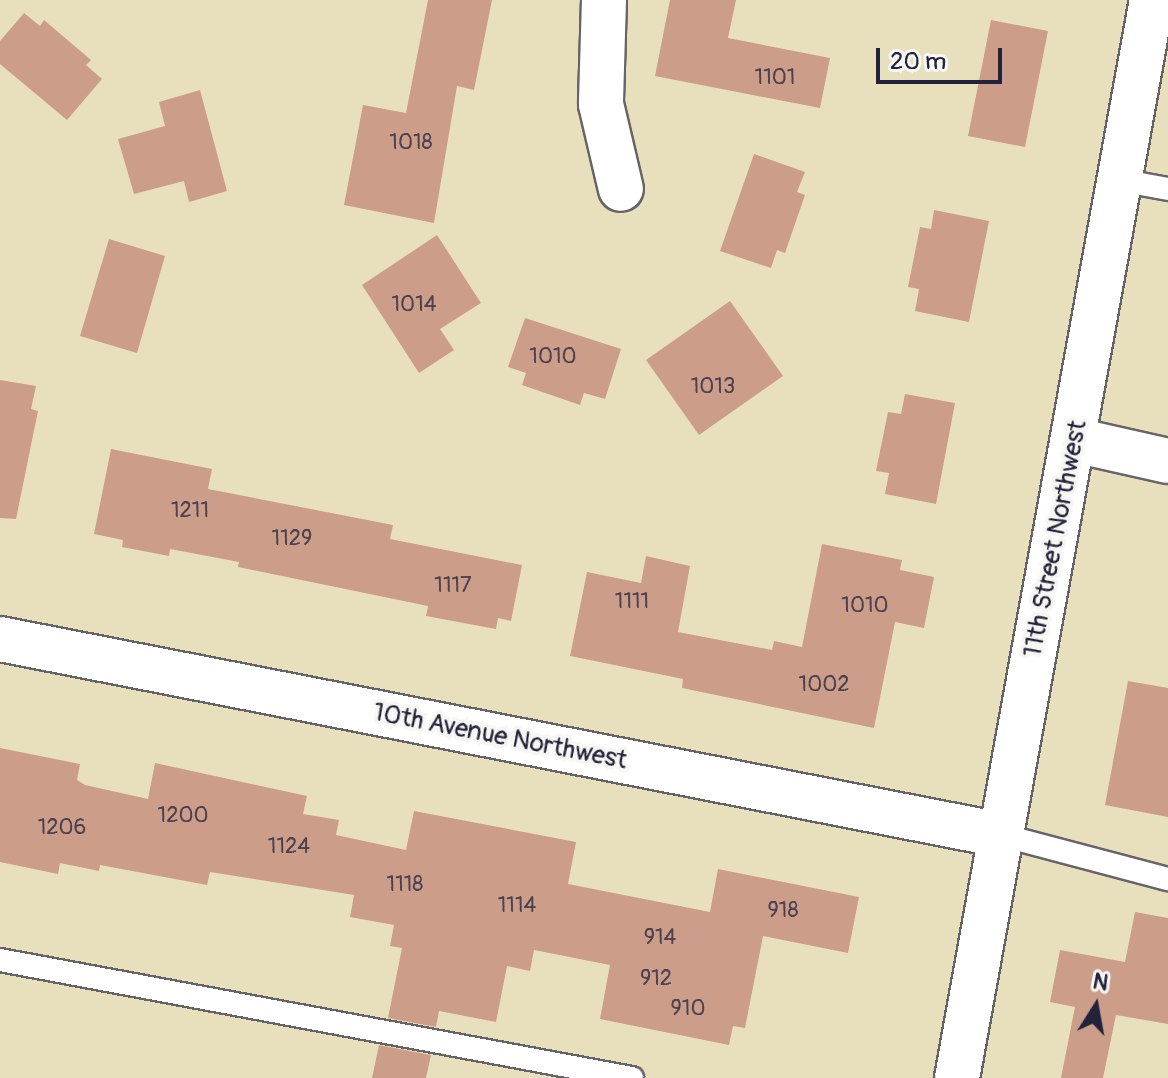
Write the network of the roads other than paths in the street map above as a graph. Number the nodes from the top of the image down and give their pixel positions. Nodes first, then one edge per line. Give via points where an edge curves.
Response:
1 (604, 0) edge
2 (1152, 0) edge
3 (1119, 180) junction
4 (621, 189) dead end
5 (1168, 189) edge
6 (1075, 440) junction
7 (1168, 461) edge
8 (0, 639) edge
9 (1001, 835) junction
10 (1168, 879) edge
11 (0, 960) edge
12 (632, 1078) edge
13 (957, 1078) edge

1 - 4 street via 601,104
2 - 3 street, 11th Street Northwest
3 - 5 lane
3 - 6 street, 11th Street Northwest
6 - 7 street
6 - 9 street, 11th Street Northwest
8 - 9 street, 10th Avenue Northwest
9 - 10 lane
9 - 13 street, 11th Street Northwest
11 - 12 lane

